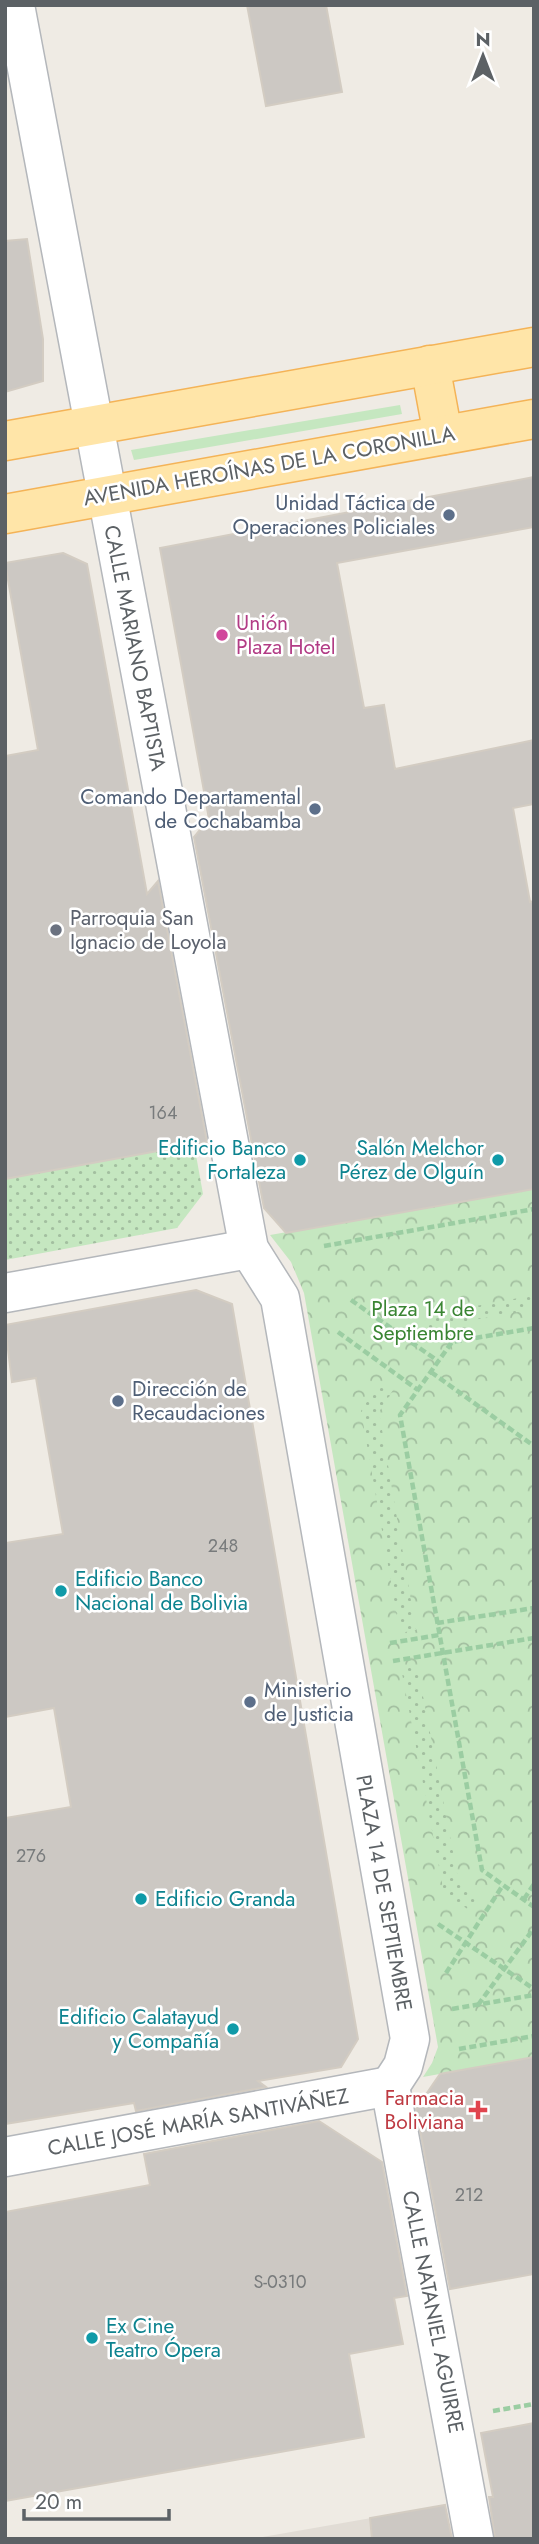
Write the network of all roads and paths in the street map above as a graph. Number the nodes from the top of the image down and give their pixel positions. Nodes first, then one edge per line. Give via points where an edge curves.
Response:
1 (15, 5) edge
2 (534, 346) edge
3 (430, 365) junction
4 (534, 419) edge
5 (93, 425) junction
6 (443, 435) junction
7 (5, 441) edge
8 (106, 495) junction
9 (5, 514) edge
10 (534, 1209) edge
11 (324, 1246) dead end
12 (249, 1249) junction
13 (5, 1293) edge
14 (351, 1300) dead end
15 (534, 1328) edge
16 (338, 1332) dead end
17 (438, 1362) junction
18 (431, 1372) junction
19 (418, 1390) junction
20 (534, 1446) edge
21 (534, 1608) edge
22 (437, 1623) junction
23 (439, 1635) junction
24 (534, 1638) edge
25 (390, 1643) dead end
26 (443, 1653) junction
27 (393, 1661) dead end
28 (534, 1884) edge
29 (503, 1885) junction
30 (524, 1899) junction
31 (534, 1907) edge
32 (438, 1924) dead end
33 (534, 1928) edge
34 (466, 1943) junction
35 (504, 1969) junction
36 (446, 1973) dead end
37 (534, 1989) edge
38 (534, 1995) edge
39 (478, 2005) junction
40 (452, 2009) dead end
41 (534, 2036) edge
42 (459, 2049) dead end
43 (390, 2086) junction
44 (5, 2157) edge
45 (474, 2539) edge

1 - 5 street, CALLE MARIANO BAPTISTA
2 - 3 main road
3 - 5 main road
3 - 6 main road
4 - 6 main road, AVENIDA HEROÍNAS DE LA CORONILLA
5 - 7 main road
5 - 8 street, CALLE MARIANO BAPTISTA
6 - 8 main road, AVENIDA HEROÍNAS DE LA CORONILLA
8 - 9 main road, AVENIDA HEROÍNAS DE LA CORONILLA
8 - 12 street, CALLE MARIANO BAPTISTA
10 - 11 path
12 - 13 street
12 - 43 street, PLAZA 14 DE SEPTIEMBRE via 279,1298 410,2039 403,2066
14 - 17 path
15 - 17 path via 453,1342
16 - 19 path
17 - 18 path
18 - 19 path
18 - 20 path
19 - 22 path via 400,1415
21 - 22 path
22 - 23 path
23 - 25 path
23 - 26 path
24 - 26 path
26 - 27 path
26 - 29 path via 482,1870
28 - 30 path
29 - 30 path
29 - 34 path
30 - 31 path
32 - 34 path
33 - 35 path
34 - 35 path
34 - 36 path
35 - 37 path
35 - 39 path
38 - 39 path
39 - 40 path
41 - 42 path
43 - 44 street, CALLE JOSÉ MARÍA SANTIVÁÑEZ
43 - 45 street, CALLE NATANIEL AGUIRRE

